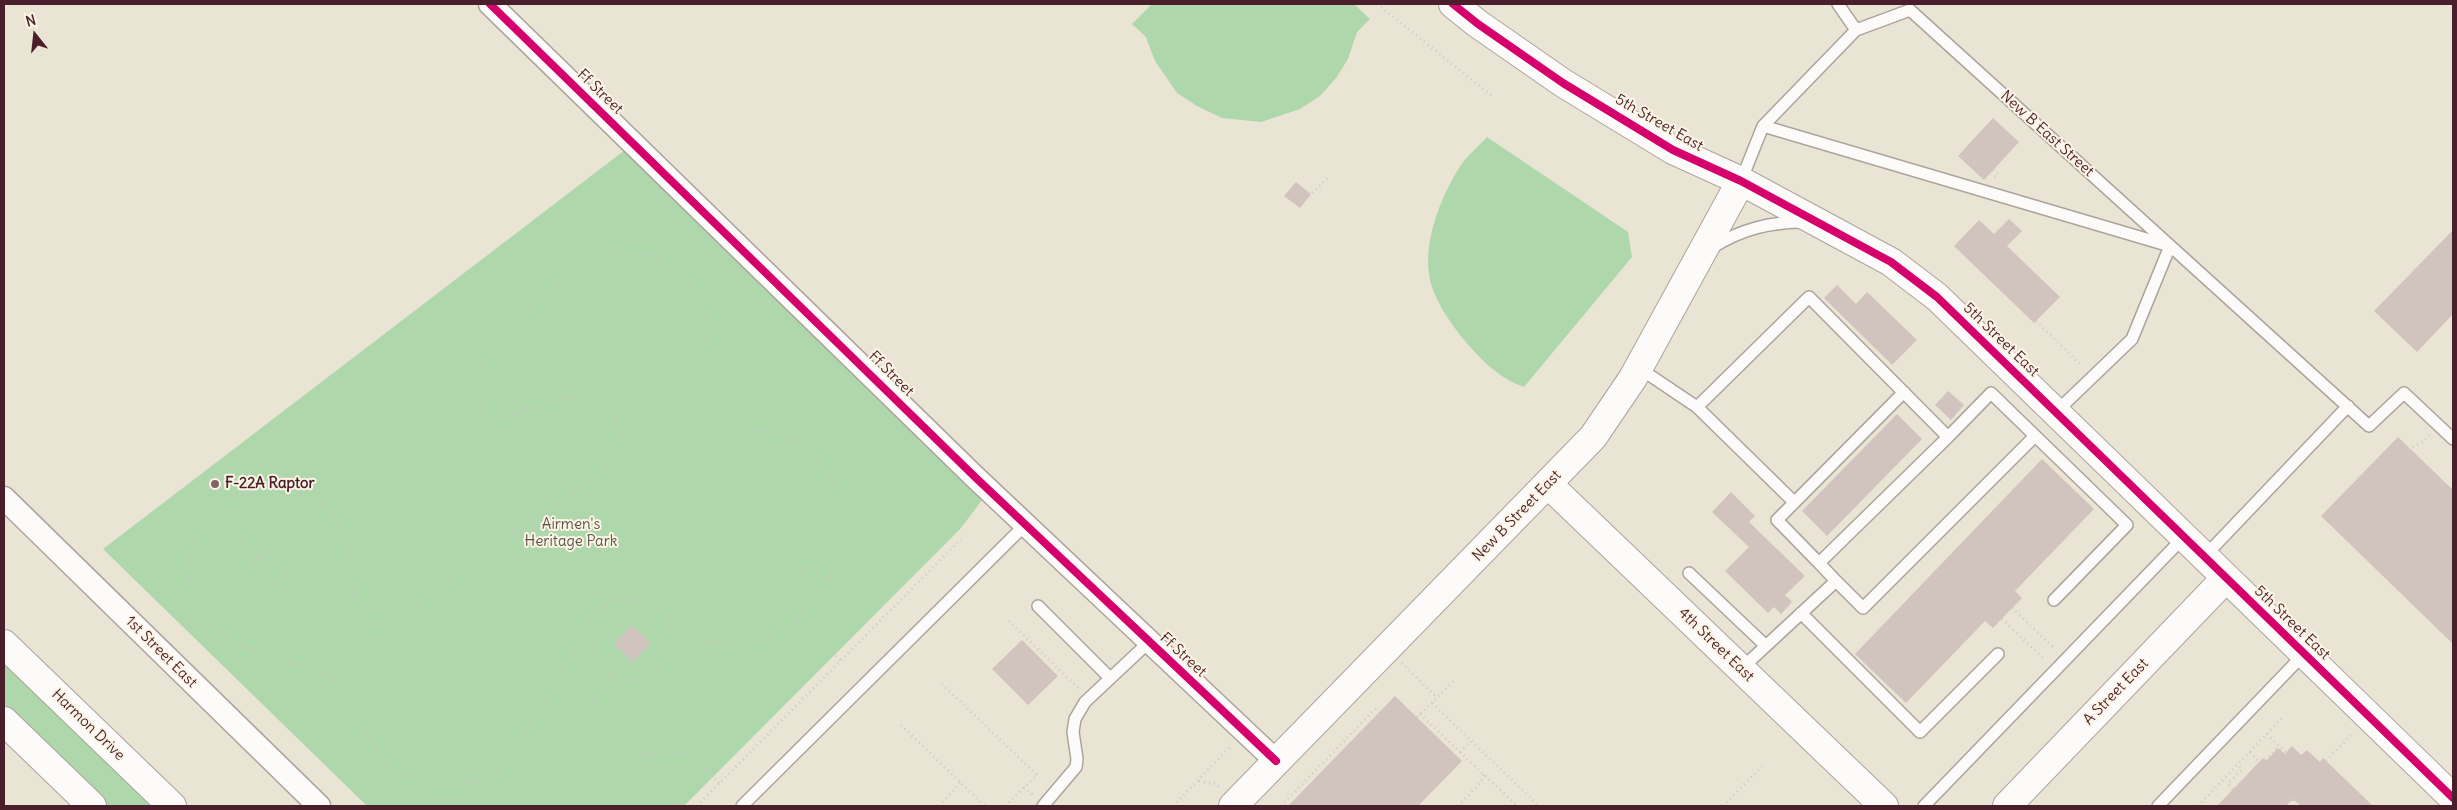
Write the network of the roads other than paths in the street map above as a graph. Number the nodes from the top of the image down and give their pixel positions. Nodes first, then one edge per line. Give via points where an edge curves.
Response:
1 (490, 4) edge
2 (1453, 4) edge
3 (1838, 4) edge
4 (1856, 30) junction
5 (1763, 126) junction
6 (1741, 181) junction
7 (1817, 222) junction
8 (2170, 246) junction
9 (1701, 255) junction
10 (1639, 368) junction
11 (1904, 392) junction
12 (2348, 406) junction
13 (1697, 407) junction
14 (2056, 412) junction
15 (2035, 436) junction
16 (1948, 437) junction
17 (2453, 440) edge
18 (1548, 484) junction
19 (4, 498) edge
20 (1794, 502) junction
21 (1025, 524) junction
22 (2184, 537) junction
23 (2204, 557) junction
24 (1819, 563) junction
25 (1689, 573) dead end
26 (2226, 578) junction
27 (1836, 581) junction
28 (2054, 600) dead end
29 (1038, 606) dead end
30 (1801, 613) junction
31 (1149, 642) junction
32 (4, 644) edge
33 (1766, 646) junction
34 (1998, 654) dead end
35 (2304, 654) junction
36 (1741, 669) junction
37 (1110, 678) junction
38 (4, 721) edge
39 (1276, 761) junction
40 (2453, 798) edge
41 (92, 806) edge
42 (172, 806) edge
43 (319, 806) edge
44 (742, 806) edge
45 (1044, 806) edge
46 (1233, 806) edge
47 (1884, 806) edge
48 (1924, 806) edge
49 (2007, 806) edge
50 (2158, 806) edge

1 - 21 street, Ff Street
2 - 6 street, 5th Street East via 1564,83 1673,150
3 - 4 lane
4 - 5 lane, New B East Street
4 - 8 lane, New B East Street via 1910,10
5 - 6 lane, New B East Street
5 - 8 lane
6 - 7 street, 5th Street East
6 - 9 street, New B Street East
7 - 9 lane via 1755,226 1733,234
7 - 14 street, 5th Street East via 1891,262 1937,297
8 - 12 lane, New B East Street
8 - 14 lane via 2132,339
9 - 10 street, New B Street East
10 - 13 lane
10 - 18 street, New B Street East via 1593,437
11 - 13 lane via 1809,297
11 - 16 lane
11 - 20 lane
12 - 17 lane, New B East Street via 2370,426 2404,393
12 - 23 lane
13 - 20 lane
14 - 22 street, 5th Street East
15 - 16 lane via 1991,393
15 - 27 lane via 1863,608
15 - 28 lane via 2127,525
16 - 24 lane
18 - 36 street, 4th Street East
18 - 39 street, New B Street East
19 - 43 street, 1st Street East
20 - 24 lane via 1776,520
21 - 31 street, Ff Street
21 - 44 lane
22 - 23 street, 5th Street East
22 - 48 lane
23 - 26 street, 5th Street East
24 - 27 lane
25 - 33 lane
26 - 35 street, 5th Street East
26 - 49 street, A Street East
27 - 30 lane
29 - 37 lane
30 - 33 lane
30 - 34 lane via 1920,732
31 - 37 lane
31 - 39 street, Ff Street
32 - 42 street, Harmon Drive
33 - 36 lane
35 - 40 street, 5th Street East
35 - 50 lane
36 - 47 street, 4th Street East
37 - 45 lane via 1078,710 1073,732 1076,768
38 - 41 street
39 - 46 street, New B Street East

